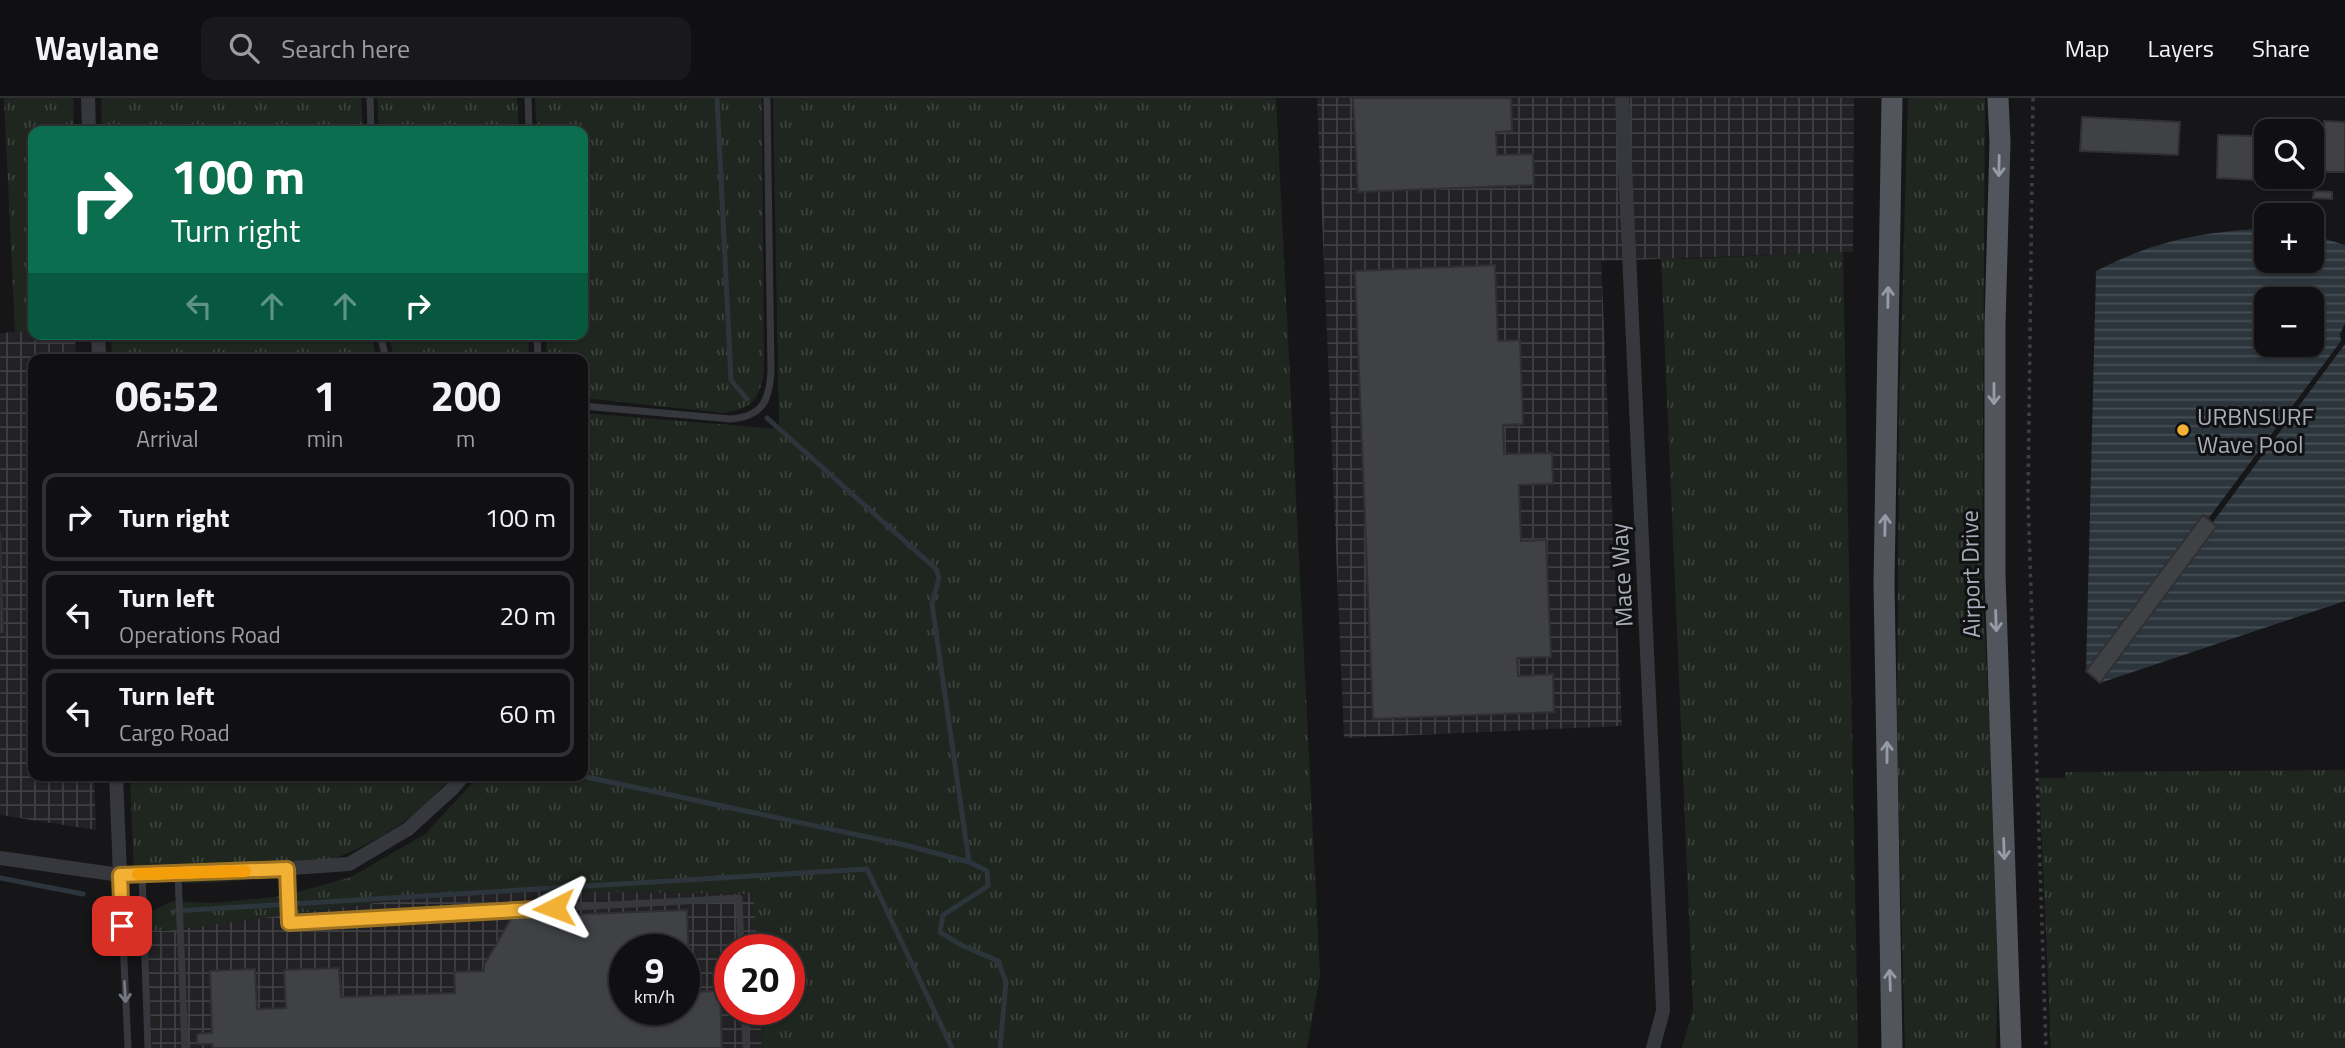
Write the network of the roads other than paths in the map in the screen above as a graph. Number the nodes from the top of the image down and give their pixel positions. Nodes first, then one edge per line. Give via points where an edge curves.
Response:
1 (88, 98) edge
2 (370, 98) edge
3 (528, 98) edge
4 (767, 98) edge
5 (1622, 98) edge
6 (1892, 98) edge
7 (1998, 98) edge
8 (89, 126) edge
9 (371, 126) edge
10 (529, 126) edge
11 (588, 406) edge
12 (116, 781) edge
13 (459, 781) edge
14 (0, 858) edge
15 (287, 869) junction
16 (177, 873) junction
17 (142, 874) junction
18 (120, 875) junction
19 (740, 934) edge
20 (745, 1025) edge
21 (128, 1048) edge
22 (148, 1048) edge
23 (185, 1048) edge
24 (746, 1048) edge
25 (1653, 1048) edge
26 (1892, 1048) edge
27 (2011, 1048) edge

1 - 8 street
2 - 9 lane
3 - 10 lane
4 - 11 lane via 771,373 764,404 746,418 731,419
5 - 25 street, Mace Way via 1663,1010
26 -> 6 main road via 1884,583
7 -> 27 main road, Airport Drive via 1995,575
12 - 18 street
13 - 15 street via 408,829 349,864
14 - 18 street
15 - 16 street
15 - 19 lane via 289,923 739,898
16 - 17 street
16 - 23 lane
17 - 18 street
17 - 22 lane
18 -> 21 lane
20 - 24 lane

